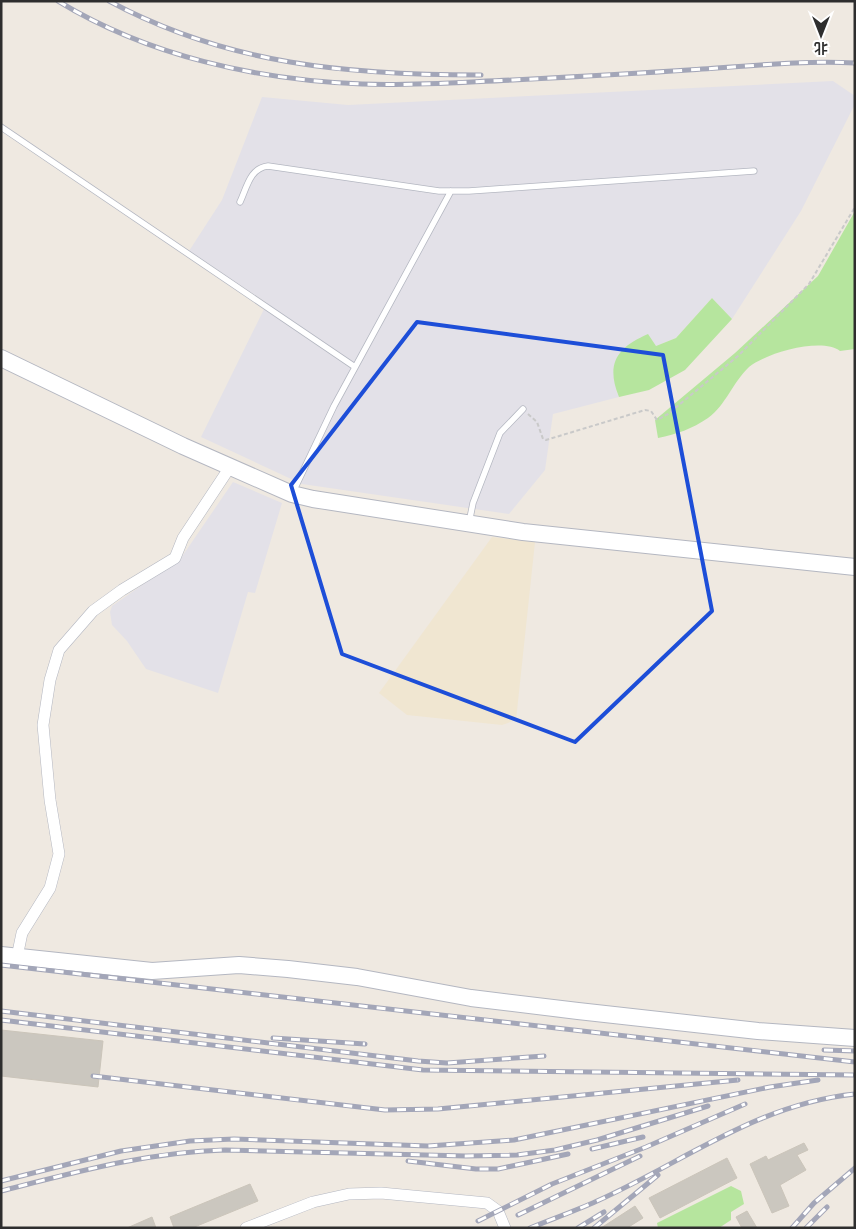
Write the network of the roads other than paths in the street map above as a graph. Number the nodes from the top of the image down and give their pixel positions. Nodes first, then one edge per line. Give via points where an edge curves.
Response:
1 (1, 127) edge
2 (754, 171) dead end
3 (451, 191) junction
4 (240, 202) dead end
5 (1, 358) edge
6 (355, 366) junction
7 (523, 409) road end
8 (230, 467) junction
9 (292, 494) junction
10 (469, 523) junction
11 (855, 567) edge
12 (9, 956) edge
13 (855, 1038) edge
14 (246, 1228) edge
15 (505, 1228) edge

1 - 6 lane
2 - 3 lane
3 - 4 lane via 439,192 268,166 259,167 253,173
3 - 6 lane
5 - 8 street
6 - 9 lane
7 - 10 lane via 500,433
8 - 9 street
8 - 12 street via 183,538 175,558 93,612 59,650 50,680 43,726 59,854 50,888
9 - 10 street
10 - 11 street via 523,532
12 - 13 street via 152,971 239,965 288,968 471,998 758,1032
14 - 15 street via 313,1202 349,1194 381,1192 487,1203 498,1211

